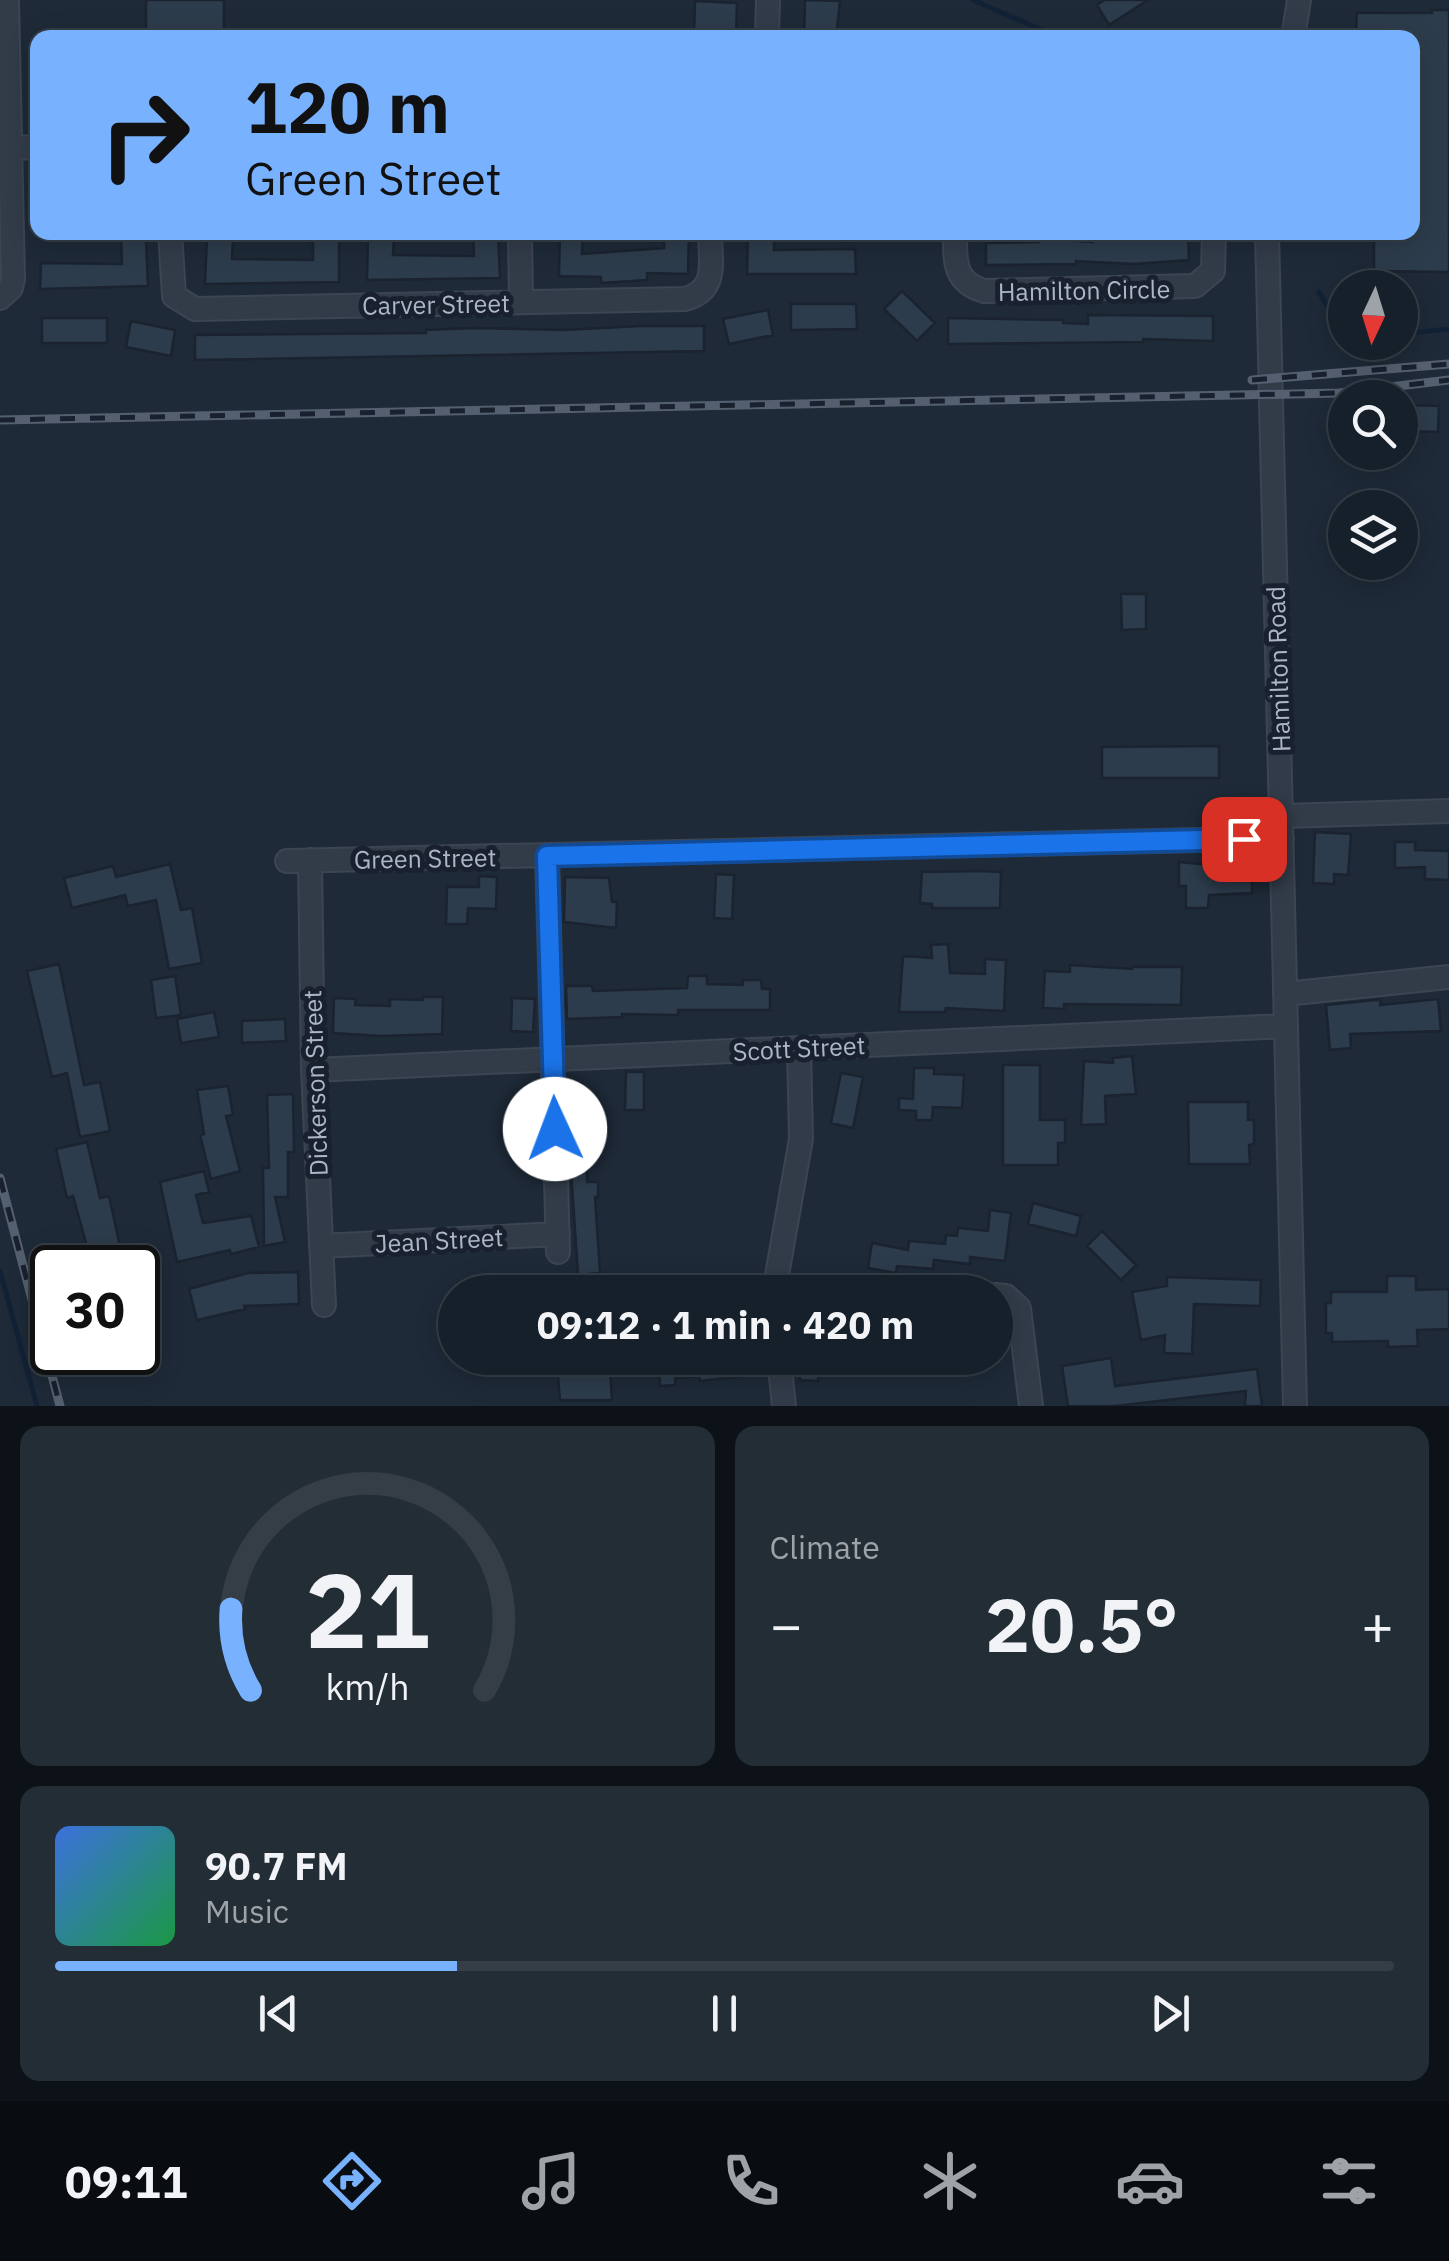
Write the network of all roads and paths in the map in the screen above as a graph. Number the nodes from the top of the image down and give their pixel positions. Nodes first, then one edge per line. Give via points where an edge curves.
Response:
1 (6, 0) edge
2 (768, 0) edge
3 (1299, 0) edge
4 (768, 30) edge
5 (1295, 30) edge
6 (4, 76) edge
7 (30, 147) edge
8 (9, 148) junction
9 (170, 240) edge
10 (520, 240) edge
11 (710, 240) edge
12 (956, 240) edge
13 (1214, 240) edge
14 (1267, 240) edge
15 (0, 298) edge
16 (521, 302) junction
17 (1449, 811) edge
18 (1282, 827) junction
19 (547, 856) junction
20 (298, 861) joint
21 (1449, 978) edge
22 (1285, 994) junction
23 (1286, 1026) junction
24 (799, 1048) junction
25 (553, 1059) junction
26 (313, 1070) junction
27 (321, 1246) junction
28 (777, 1275) edge
29 (324, 1305) dead end
30 (1013, 1309) edge
31 (780, 1375) edge
32 (782, 1406) edge
33 (1030, 1406) edge
34 (1295, 1406) edge

1 - 6 street
2 - 4 street
3 - 5 street
6 - 8 street
7 - 8 street
8 - 15 street via 13,278
9 - 16 street, Carver Street via 174,296 195,309
10 - 16 street
11 - 16 street, Carver Street via 708,285 694,297
12 - 13 street, Hamilton Circle via 958,272 971,288 984,291 1195,286 1213,271
14 - 18 street, Hamilton Road
17 - 18 street, Green Street
18 - 19 street, Green Street
18 - 22 street, Hamilton Road
19 - 20 street, Green Street
19 - 25 street
20 - 26 street, Dickerson Street
21 - 22 street
22 - 23 street, Hamilton Road
23 - 24 street, Scott Street
23 - 34 street, Hamilton Road
24 - 25 street, Scott Street
24 - 28 street via 801,1139
25 - 26 street, Scott Street
25 - 27 street, Jean Street via 558,1243
26 - 27 street, Dickerson Street
27 - 29 street, Dickerson Street
30 - 33 street via 1021,1318
31 - 32 street

